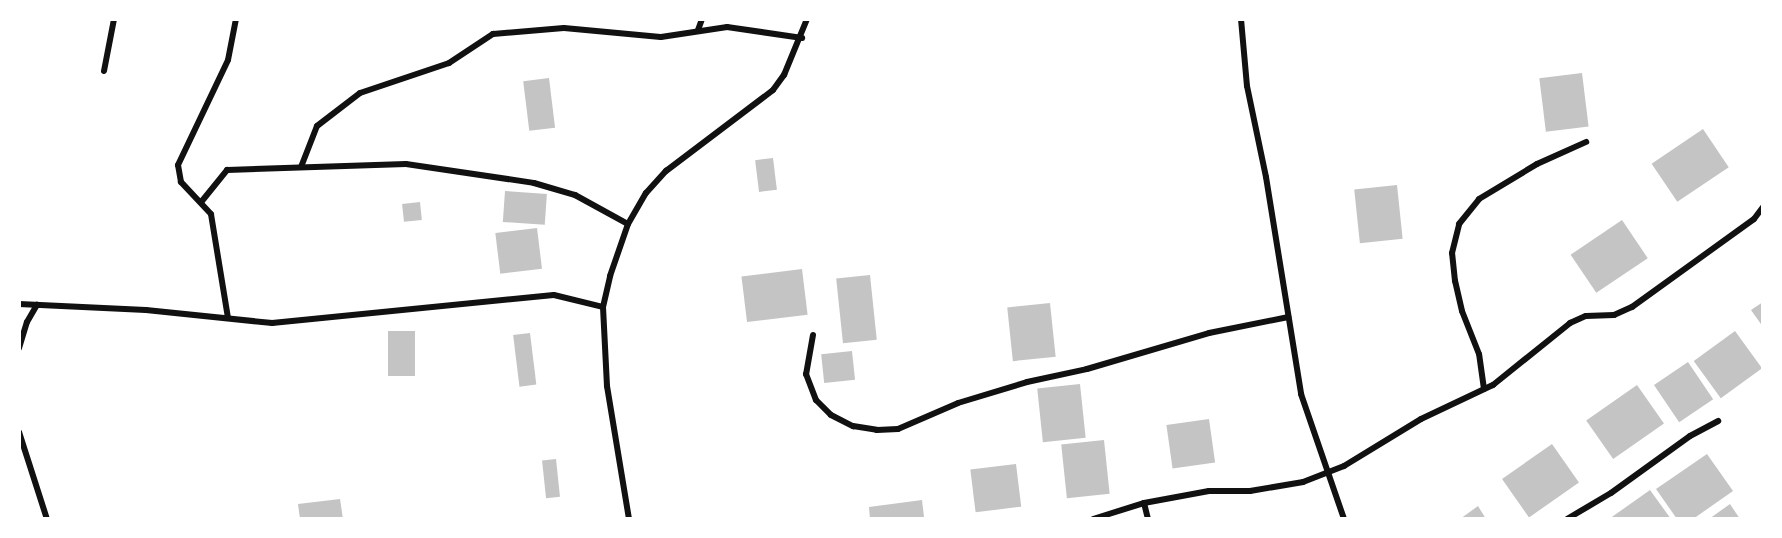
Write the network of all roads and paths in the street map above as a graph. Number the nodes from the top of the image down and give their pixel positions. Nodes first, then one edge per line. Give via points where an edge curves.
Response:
1 (114, 19) edge
2 (236, 19) edge
3 (702, 19) edge
4 (807, 19) edge
5 (1241, 19) edge
6 (698, 30) junction
7 (802, 38) junction
8 (104, 71) dead end
9 (1586, 142) dead end
10 (301, 167) junction
11 (202, 201) junction
12 (1763, 207) edge
13 (628, 224) junction
14 (19, 304) edge
15 (37, 305) junction
16 (603, 307) junction
17 (1288, 317) junction
18 (229, 318) junction
19 (813, 335) dead end
20 (19, 348) edge
21 (1483, 388) junction
22 (1718, 421) dead end
23 (19, 432) edge
24 (1326, 471) junction
25 (1144, 503) junction
26 (47, 519) edge
27 (629, 519) edge
28 (1093, 519) edge
29 (1148, 519) edge
30 (1344, 519) edge
31 (1567, 519) edge

1 - 8 street
2 - 11 street via 228,60 178,165 181,182
3 - 6 street
4 - 7 street
5 - 17 street via 1247,86
6 - 7 street via 727,27
6 - 10 street via 661,37 564,28 493,34 449,63 360,93 317,126
7 - 13 street via 773,90 666,171
9 - 21 street via 1537,164 1479,199 1458,225 1452,253 1455,281 1479,354
10 - 11 street via 227,170
10 - 13 street via 405,164 534,183 575,195
11 - 18 street via 211,214
12 - 21 street via 1754,219 1632,307 1570,323 1493,385
13 - 16 street
14 - 15 street
15 - 18 street
15 - 20 street
16 - 18 street via 554,295 272,323
16 - 27 street via 607,387
17 - 19 street via 1209,333 1027,382 958,403 898,429 877,430 853,426 831,415 816,400 806,374
17 - 24 street via 1301,394
21 - 24 street via 1409,425 1344,466
22 - 31 street
23 - 26 street
24 - 25 street via 1279,488 1209,491
24 - 30 street
25 - 28 street
25 - 29 street

